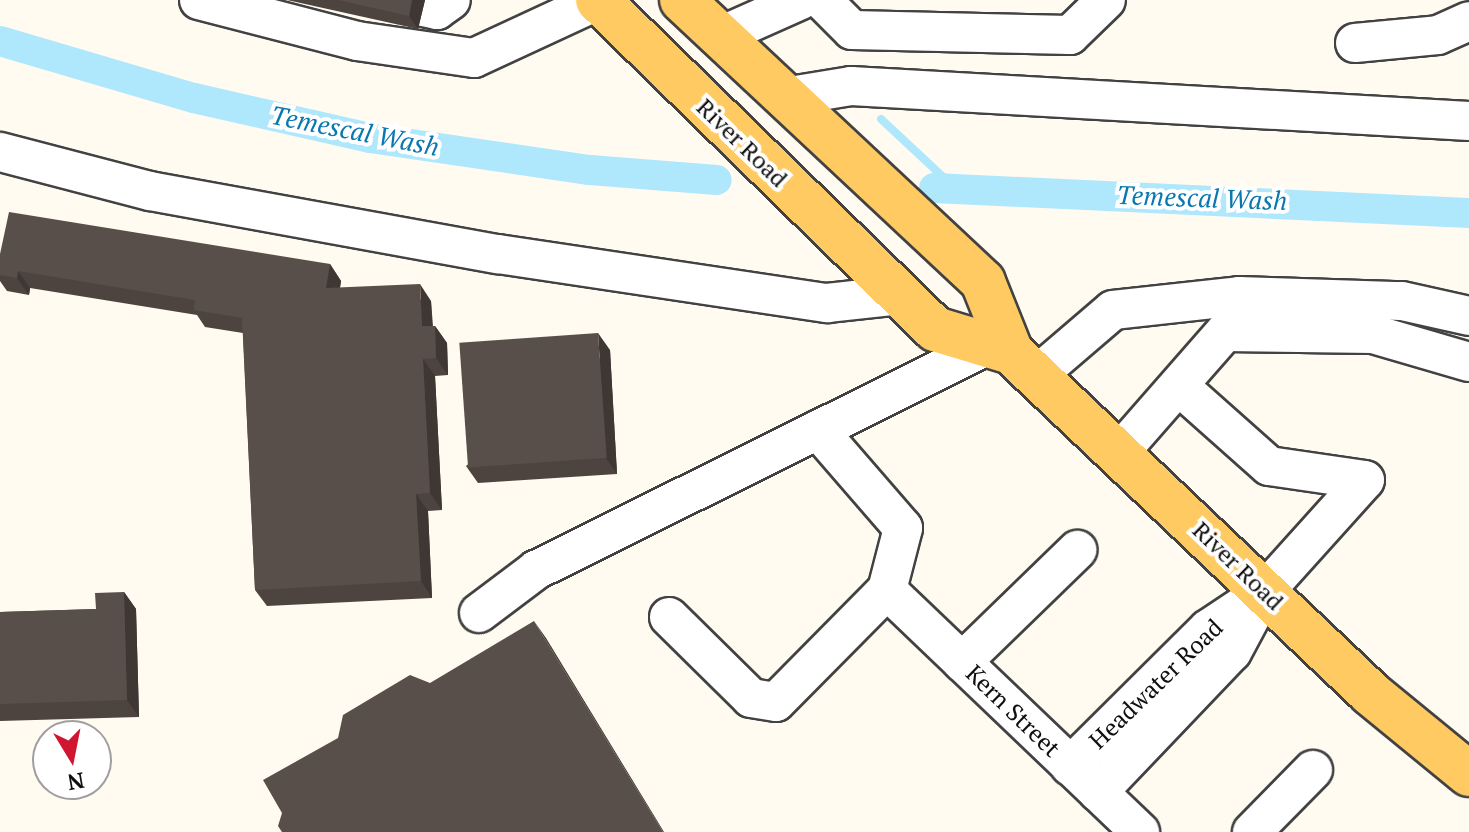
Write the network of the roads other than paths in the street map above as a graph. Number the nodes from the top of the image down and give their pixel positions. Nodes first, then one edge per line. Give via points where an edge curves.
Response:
1 (199, 0) edge
2 (389, 0) edge
3 (451, 0) edge
4 (598, 0) edge
5 (633, 0) edge
6 (682, 0) edge
7 (801, 0) edge
8 (822, 0) edge
9 (1106, 0) edge
10 (1469, 21) edge
11 (718, 37) junction
12 (1355, 43) dead end
13 (772, 86) junction
14 (1469, 121) edge
15 (0, 152) edge
16 (897, 291) junction
17 (1469, 316) edge
18 (1011, 358) junction
19 (1469, 362) edge
20 (1179, 386) junction
21 (829, 443) junction
22 (1119, 453) junction
23 (1077, 550) dead end
24 (887, 590) junction
25 (1265, 591) junction
26 (479, 613) dead end
27 (669, 617) dead end
28 (962, 662) junction
29 (1070, 766) junction
30 (1313, 770) dead end
31 (1469, 774) edge
32 (1098, 792) junction
33 (1140, 832) edge
34 (1252, 832) edge

1 - 4 street via 357,41 474,58
2 - 3 street via 437,10
4 - 16 main road, River Road
5 - 11 main road via 684,42
6 - 11 main road, River Road
7 - 11 street
8 - 9 street via 852,30 1070,35
10 - 12 street via 1438,35
11 - 13 main road, River Road
13 - 14 street
13 - 18 main road, River Road via 983,282
15 - 16 street via 150,191 498,254 827,303
16 - 18 main road, River Road via 935,329
17 - 18 street via 1402,301 1239,296 1113,310
18 - 21 street
18 - 22 main road, River Road
19 - 20 street via 1373,334 1259,329 1225,332
20 - 22 street
20 - 25 street via 1269,466 1365,480
21 - 24 street via 903,528
21 - 26 street via 536,570
22 - 25 main road, River Road
23 - 28 street
24 - 27 street via 776,702 751,698
24 - 28 street, Kern Street
25 - 29 street, Headwater Road via 1208,629
25 - 31 main road, River Road via 1370,693
25 - 32 street, Headwater Road via 1232,652
28 - 29 street, Kern Street
29 - 32 street, Kern Street
30 - 34 street
32 - 33 street, Kern Street

